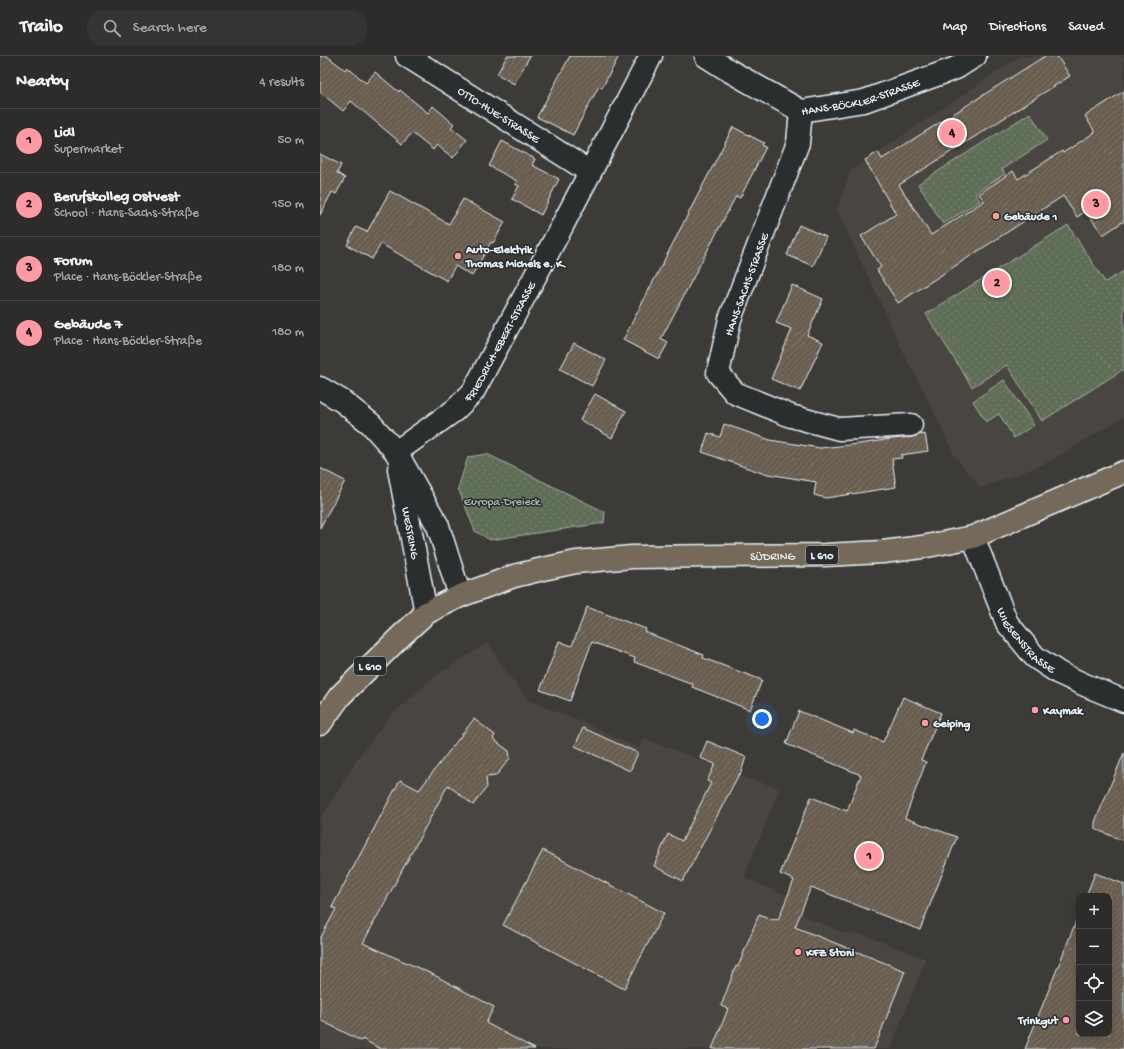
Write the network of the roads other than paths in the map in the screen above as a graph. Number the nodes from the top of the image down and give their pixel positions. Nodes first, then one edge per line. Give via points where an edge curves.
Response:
1 (408, 56) edge
2 (651, 56) edge
3 (706, 56) edge
4 (976, 56) edge
5 (801, 111) junction
6 (590, 172) junction
7 (320, 388) edge
8 (911, 425) dead end
9 (396, 452) junction
10 (1124, 472) edge
11 (973, 537) junction
12 (460, 596) junction
13 (426, 614) junction
14 (1124, 701) edge
15 (320, 724) edge

1 - 6 street, OTTO-HUE-STRASSE
2 - 6 street, FRIEDRICH-EBERT-STRASSE
3 - 5 street, HANS-BÖCKLER-STRASSE
4 - 5 street, HANS-BÖCKLER-STRASSE via 956,68 864,101
5 - 8 street, HANS-SACHS-STRASSE via 798,143 730,319 718,373 735,393 790,416 839,429
6 - 9 street, FRIEDRICH-EBERT-STRASSE via 473,392 455,410
7 - 9 street, WESTRING via 371,424
9 - 12 street, WESTRING via 438,526
9 - 13 street, WESTRING
10 - 11 main road, SÜDRING / L 610
11 - 12 main road, SÜDRING / L 610 via 884,552 824,555 632,556 576,562 514,576
11 - 14 street, WIESENSTRASSE via 1007,623 1035,657 1059,673
12 - 13 main road, L 610
13 - 15 main road, L 610 via 340,696

